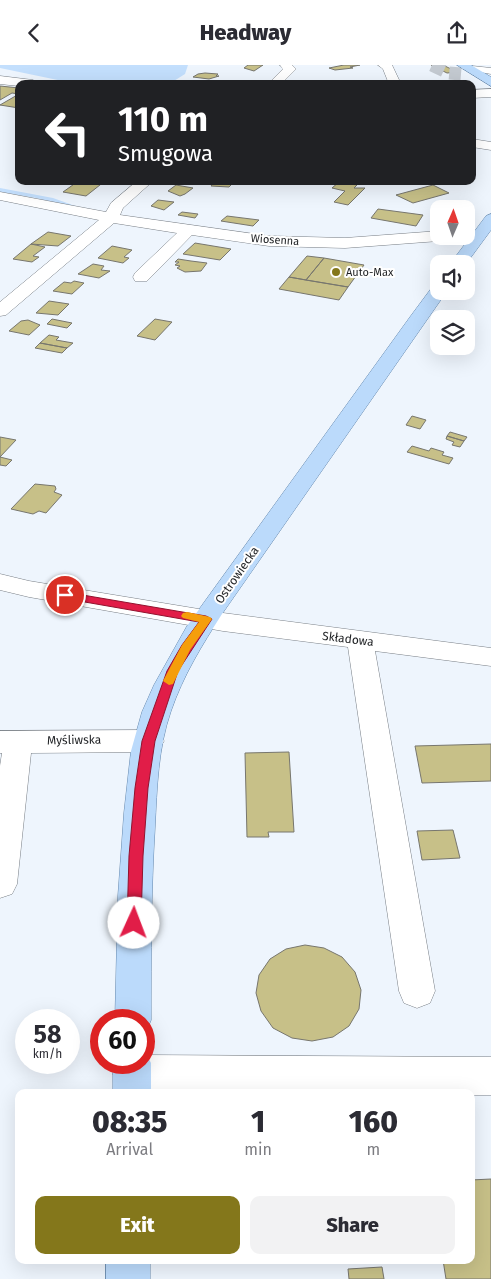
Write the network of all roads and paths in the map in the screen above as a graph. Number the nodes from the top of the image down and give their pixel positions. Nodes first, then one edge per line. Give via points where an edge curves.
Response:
1 (286, 65) edge
2 (384, 65) edge
3 (464, 69) tunnel mouth
4 (485, 73) edge
5 (0, 80) edge
6 (278, 80) edge
7 (393, 80) edge
8 (15, 82) edge
9 (491, 82) edge
10 (491, 93) edge
11 (476, 94) tunnel mouth
12 (476, 144) edge
13 (491, 146) edge
14 (141, 185) edge
15 (0, 186) edge
16 (0, 196) edge
17 (112, 217) junction
18 (491, 219) edge
19 (189, 230) junction
20 (479, 235) edge
21 (430, 237) edge
22 (465, 255) edge
23 (141, 277) dead end
24 (432, 300) edge
25 (0, 311) edge
26 (0, 582) edge
27 (206, 619) junction
28 (360, 641) junction
29 (491, 657) edge
30 (148, 741) junction
31 (9, 742) edge
32 (6, 796) edge
33 (0, 884) edge
34 (417, 991) dead end
35 (133, 1009) edge
36 (132, 1076) edge
37 (491, 1076) edge
38 (128, 1264) edge
39 (128, 1279) edge

1 - 6 street via 290,69
2 - 7 street
3 - 4 main road
4 - 9 main road
5 - 8 street
10 - 11 street
12 - 13 street
14 - 17 street via 116,206
15 - 17 street via 39,191
16 - 17 street
17 - 19 street, Wiosenna
17 - 25 street
18 - 20 main road
19 - 21 street, Wiosenna via 307,243
19 - 23 street
20 - 22 main road
24 - 27 main road, Ostrowiecka
26 - 27 street, Składowa
27 - 28 street, Składowa
27 - 30 main road, Ostrowiecka via 172,671
28 - 29 street, Składowa
28 - 34 street
30 - 31 street, Myśliwska
30 - 35 main road, Ostrowiecka via 136,856
31 - 32 street
32 - 33 street
36 - 37 street
38 - 39 main road

